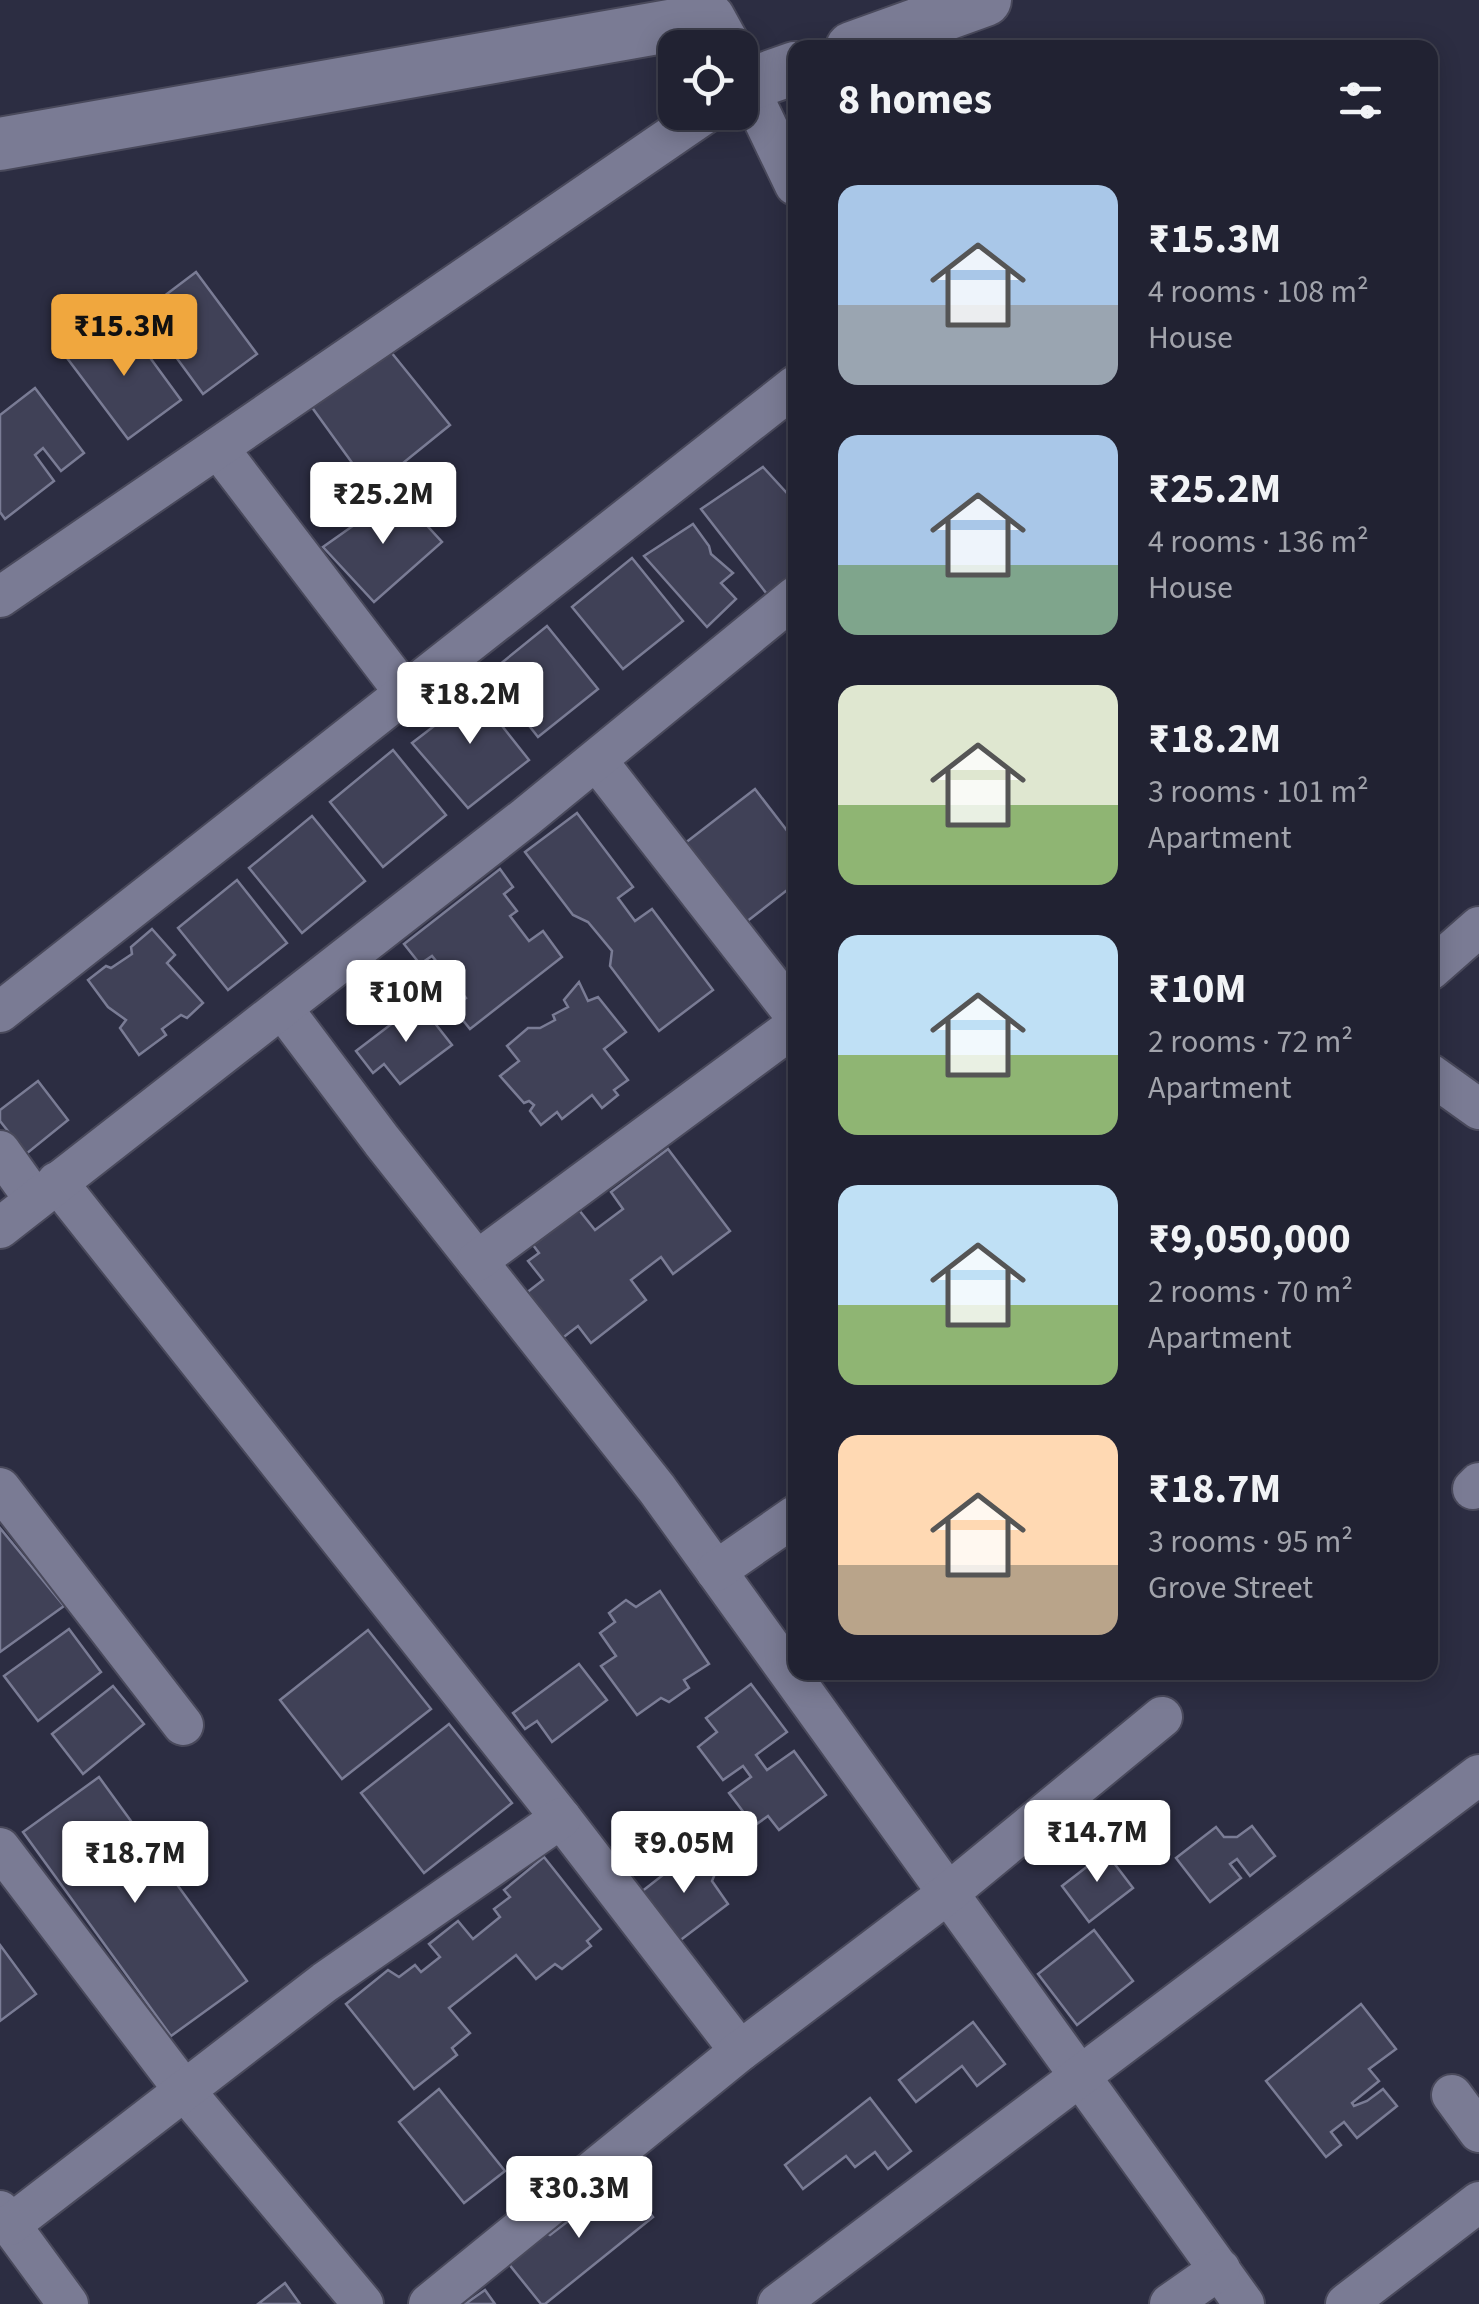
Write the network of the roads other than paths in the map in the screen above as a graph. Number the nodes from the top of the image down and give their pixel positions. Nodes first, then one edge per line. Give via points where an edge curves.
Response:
1 (985, 0) edge
2 (874, 40) edge
3 (658, 70) edge
4 (758, 112) edge
5 (658, 118) edge
6 (0, 144) edge
7 (788, 171) edge
8 (788, 391) edge
9 (218, 448) junction
10 (0, 597) edge
11 (788, 603) edge
12 (405, 692) junction
13 (597, 761) junction
14 (1479, 928) edge
15 (1438, 963) edge
16 (788, 1006) edge
17 (282, 1008) junction
18 (0, 1012) edge
19 (788, 1031) edge
20 (1438, 1080) edge
21 (1479, 1109) edge
22 (0, 1151) edge
23 (46, 1191) junction
24 (0, 1228) edge
25 (477, 1260) junction
26 (0, 1488) edge
27 (788, 1521) edge
28 (716, 1571) junction
29 (788, 1672) edge
30 (794, 1680) edge
31 (1162, 1718) dead end
32 (183, 1726) dead end
33 (1479, 1775) edge
34 (561, 1818) junction
35 (0, 1848) edge
36 (947, 1894) junction
37 (740, 2050) junction
38 (1080, 2075) junction
39 (184, 2090) junction
40 (1452, 2095) dead end
41 (1479, 2132) edge
42 (1479, 2202) edge
43 (5, 2218) edge
44 (1220, 2270) junction
45 (68, 2304) edge
46 (362, 2304) edge
47 (428, 2304) edge
48 (778, 2304) edge
49 (1170, 2304) edge
50 (1244, 2304) edge
51 (1346, 2304) edge

1 - 2 street
3 - 6 street
4 - 7 street
5 - 9 street
8 - 12 street
9 - 10 street
9 - 12 street
11 - 13 street
12 - 18 street
13 - 16 street
13 - 17 street
14 - 15 street
17 - 23 street
17 - 25 street
19 - 25 street
20 - 21 street
22 - 23 street
23 - 24 street
23 - 34 street
25 - 28 street
26 - 32 street
27 - 28 street
28 - 29 street
30 - 36 street
31 - 36 street
33 - 38 street
34 - 37 street
34 - 39 street via 325,1982
35 - 39 street
36 - 37 street
36 - 38 street
37 - 47 street
38 - 44 street
38 - 48 street
39 - 43 street
39 - 46 street
40 - 41 street
42 - 51 street
43 - 45 street
44 - 49 street
44 - 50 street

